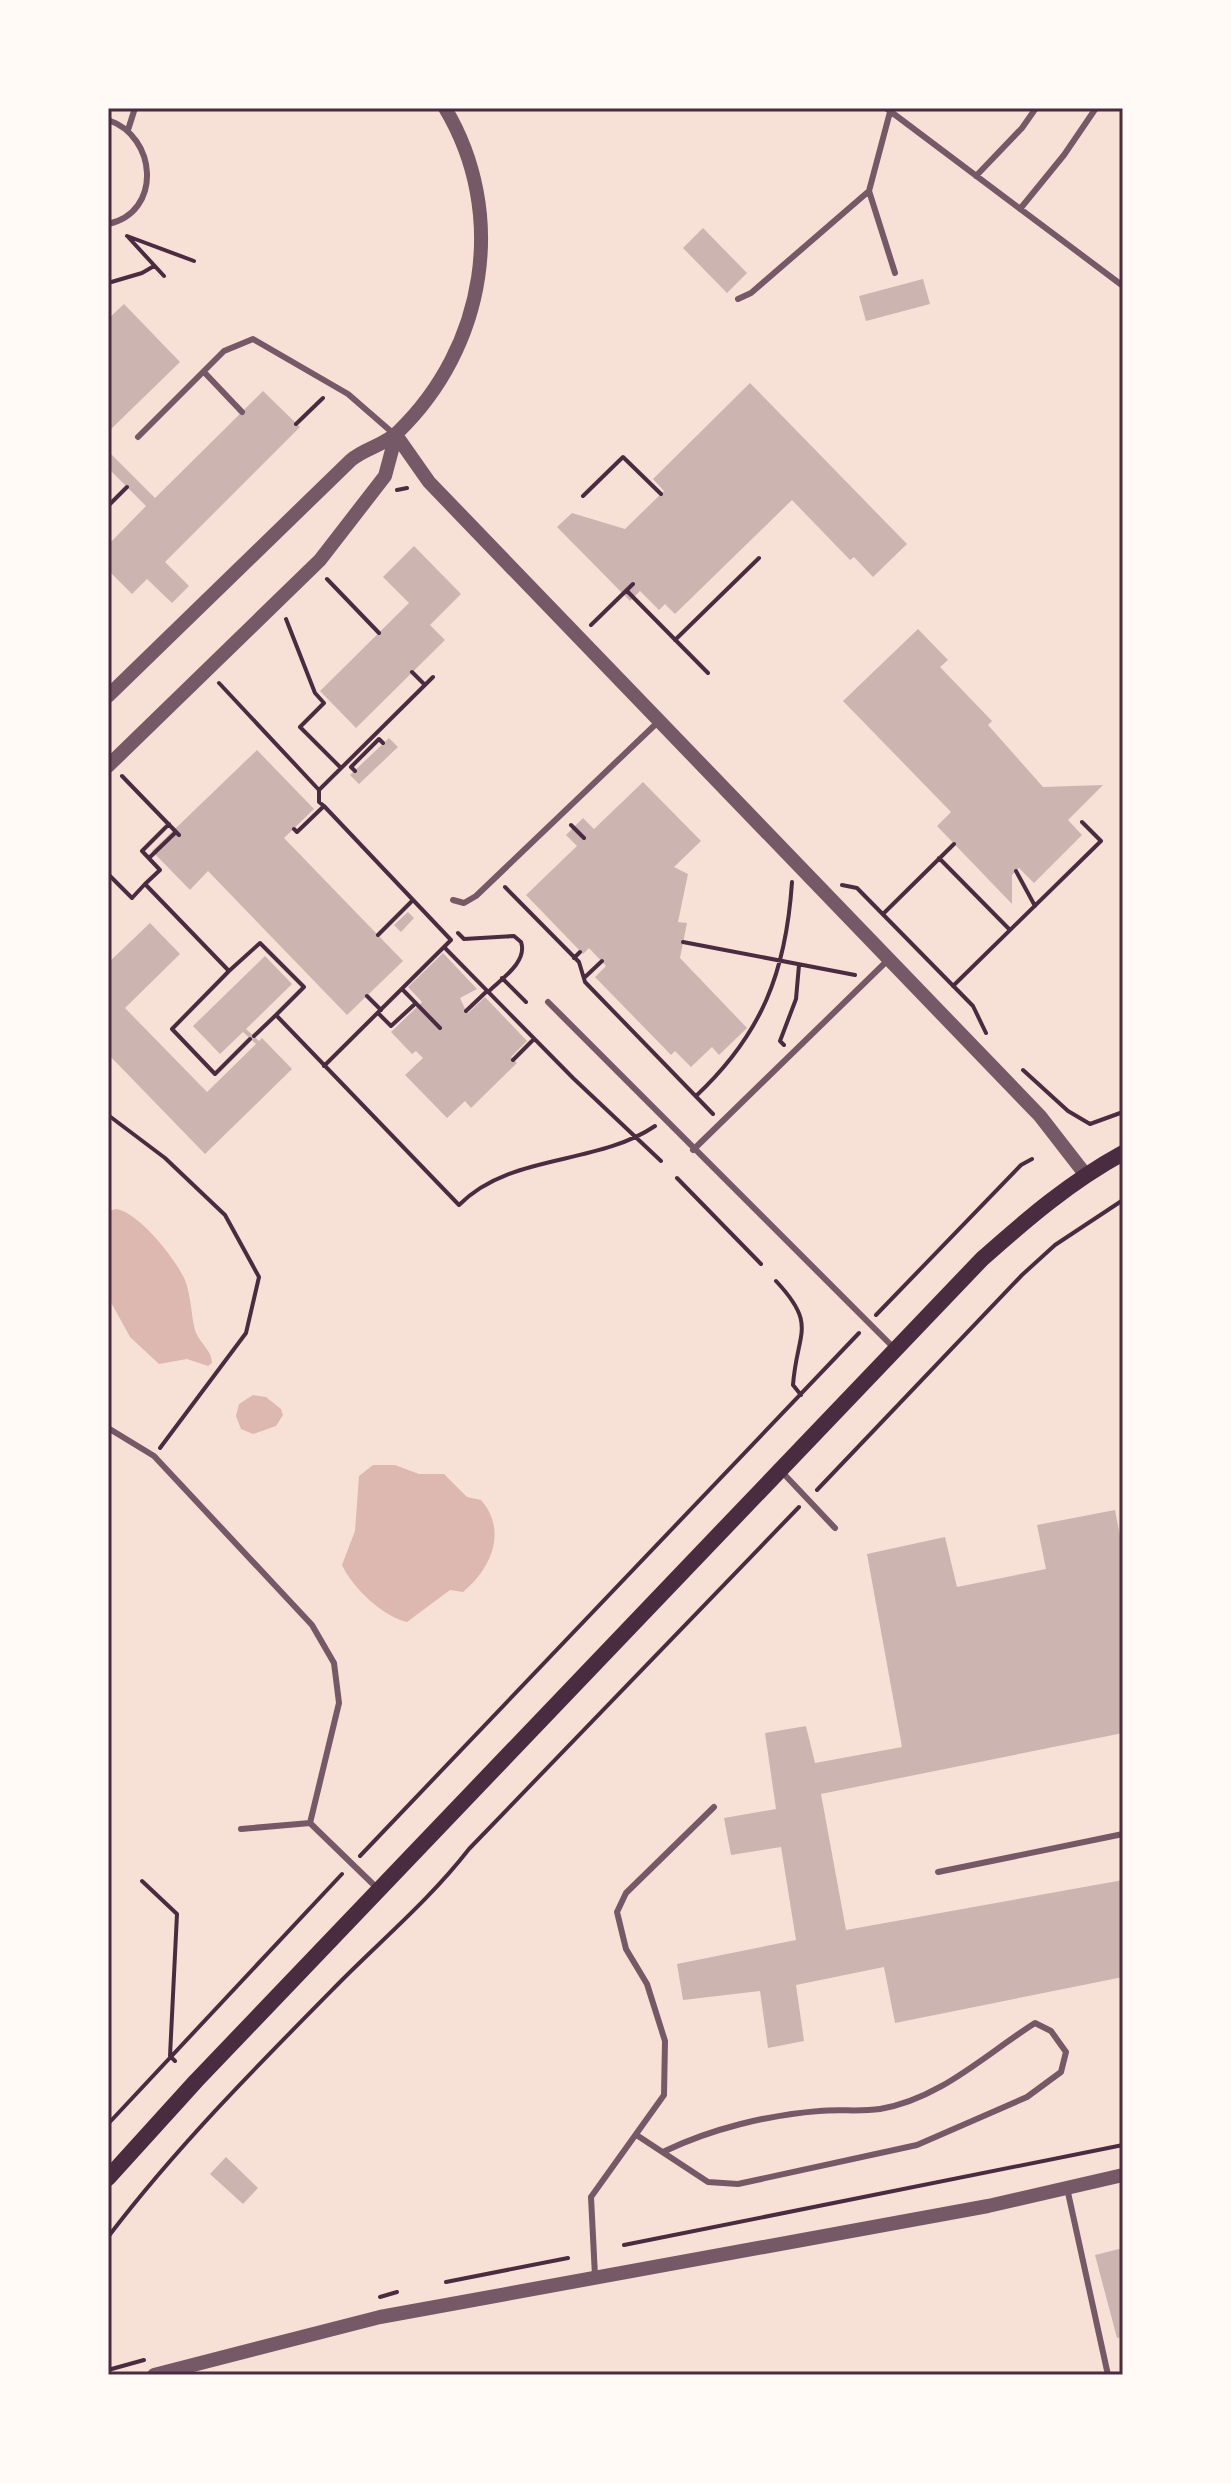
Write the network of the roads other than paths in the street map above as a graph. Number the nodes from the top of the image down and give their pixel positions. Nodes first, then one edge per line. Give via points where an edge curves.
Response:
1 (135, 108) edge
2 (445, 108) edge
3 (1036, 108) edge
4 (1096, 108) edge
5 (888, 110) edge
6 (108, 120) edge
7 (128, 130) junction
8 (976, 176) junction
9 (869, 191) junction
10 (1020, 209) junction
11 (108, 224) edge
12 (895, 273) dead end
13 (1123, 286) edge
14 (738, 299) dead end
15 (204, 372) junction
16 (242, 412) dead end
17 (396, 435) junction
18 (138, 437) dead end
19 (108, 696) edge
20 (659, 721) junction
21 (108, 766) edge
22 (453, 900) dead end
23 (890, 958) junction
24 (548, 1002) dead end
25 (693, 1150) junction
26 (1123, 1153) edge
27 (1085, 1174) junction
28 (896, 1350) junction
29 (108, 1428) edge
30 (781, 1470) junction
31 (835, 1528) dead end
32 (714, 1807) dead end
33 (310, 1823) junction
34 (241, 1829) dead end
35 (1123, 1834) edge
36 (938, 1872) dead end
37 (380, 1890) junction
38 (638, 2136) junction
39 (665, 2151) junction
40 (1123, 2175) edge
41 (108, 2178) edge
42 (1067, 2188) junction
43 (595, 2280) junction
44 (154, 2375) edge
45 (1108, 2375) edge

1 - 7 lane
2 - 17 street via 474,176 483,256 473,309 458,348 435,389
3 - 8 lane
4 - 10 lane
5 - 8 lane
5 - 9 lane
6 - 7 lane
7 - 11 lane via 147,160 148,183 130,213
8 - 10 lane
9 - 12 lane
9 - 14 lane
10 - 13 lane
15 - 16 lane
15 - 17 lane via 232,345 253,339 348,394
15 - 18 lane
17 - 19 street via 358,454
17 - 20 street via 429,482
17 - 21 street via 385,476 320,560
20 - 22 lane via 476,896 464,903
20 - 23 street
23 - 25 lane
23 - 27 street via 1040,1116
24 - 25 lane
25 - 28 lane
26 - 27 main road
27 - 28 main road via 982,1259
28 - 30 main road
29 - 33 lane via 154,1456 312,1625 334,1663 339,1703
30 - 31 lane
30 - 37 main road
32 - 38 lane via 626,1893 617,1912 626,1949 647,1984 665,2041 664,2095
33 - 34 lane
33 - 37 lane
35 - 36 lane
37 - 41 main road
38 - 39 lane
38 - 43 lane via 591,2197
39 - 39 lane via 708,2182 738,2184 917,2145 1027,2097 1061,2072 1066,2052 1051,2031 1035,2023 973,2070 916,2097 881,2109 816,2111 703,2133
40 - 42 street
42 - 43 street
42 - 45 lane
43 - 44 street via 380,2317

